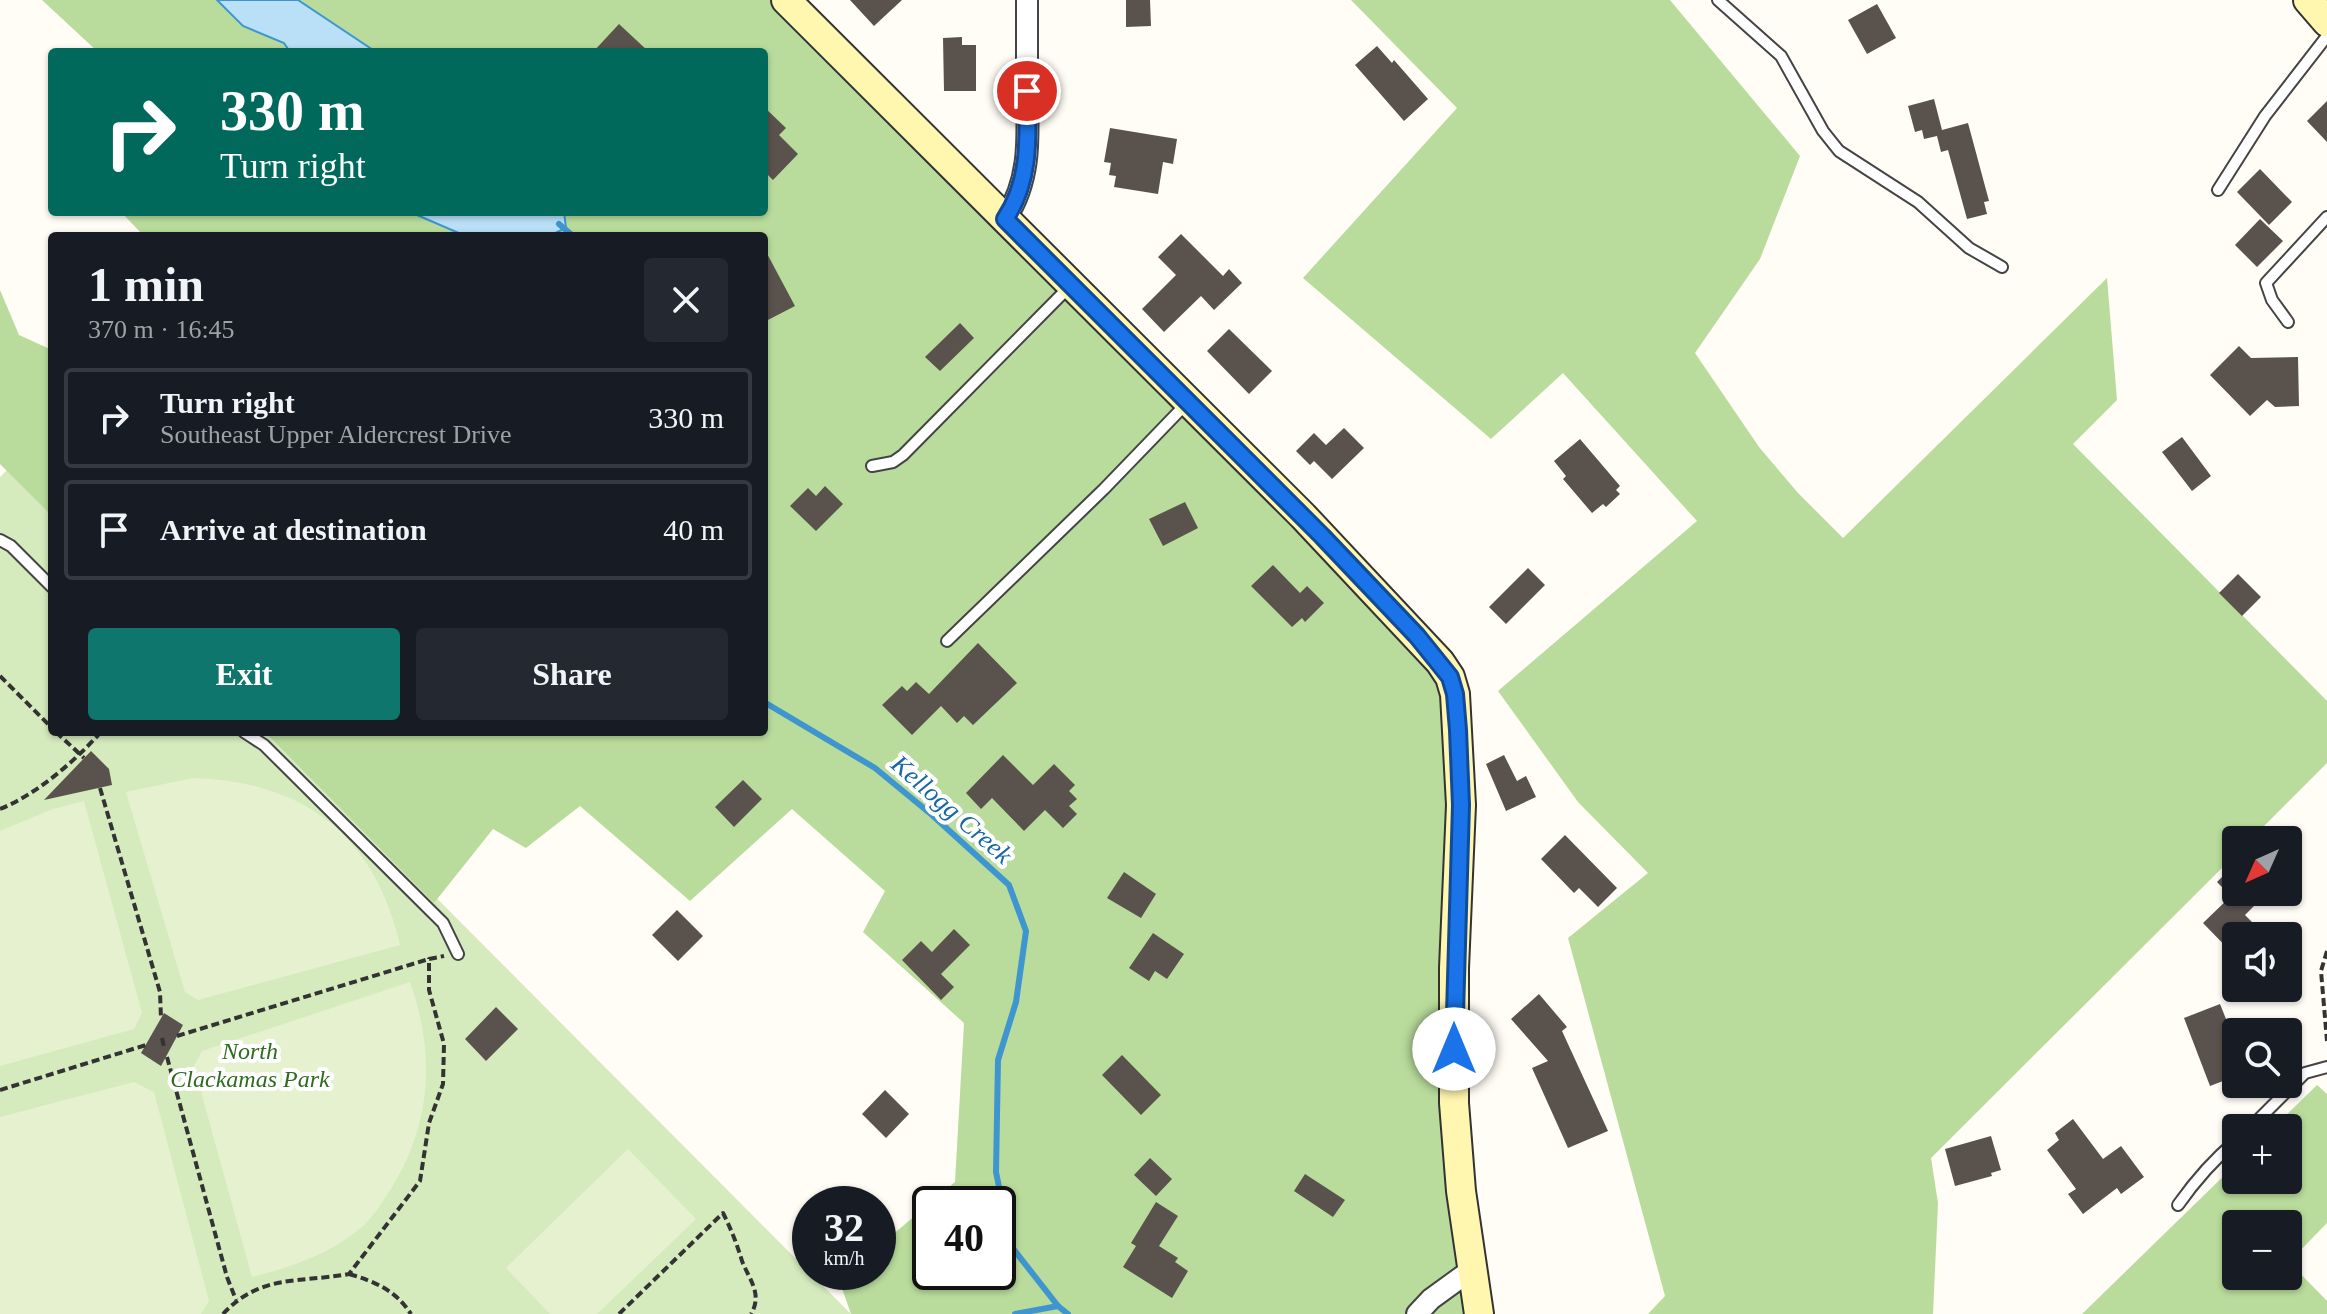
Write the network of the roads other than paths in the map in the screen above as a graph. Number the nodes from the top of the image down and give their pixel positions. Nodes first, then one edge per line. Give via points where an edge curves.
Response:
1 (786, 0) edge
2 (1027, 0) edge
3 (1718, 0) edge
4 (2308, 0) edge
5 (2327, 22) edge
6 (2327, 36) edge
7 (2218, 190) dead end
8 (2327, 217) edge
9 (1005, 219) junction
10 (2002, 267) dead end
11 (1071, 285) junction
12 (2288, 322) dead end
13 (1188, 402) junction
14 (872, 466) dead end
15 (0, 540) edge
16 (48, 583) edge
17 (947, 641) dead end
18 (250, 736) edge
19 (458, 954) road end
20 (2327, 1067) edge
21 (2264, 1114) edge
22 (2222, 1155) edge
23 (2178, 1205) dead end
24 (1471, 1270) junction
25 (1417, 1314) edge
26 (1479, 1314) edge

1 - 9 street
2 - 9 street via 1028,152 1024,178
3 - 10 lane via 1781,56 1839,151 1918,202 1969,248
4 - 5 street
6 - 7 lane via 2265,116
8 - 12 lane via 2266,283
9 - 11 street
11 - 13 street
11 - 14 lane via 903,455
13 - 17 lane
13 - 24 street via 1387,603 1450,677 1461,805 1454,1103
15 - 16 lane
18 - 19 lane via 443,923
20 - 21 lane via 2305,1073
22 - 23 lane
24 - 25 street
24 - 26 street

